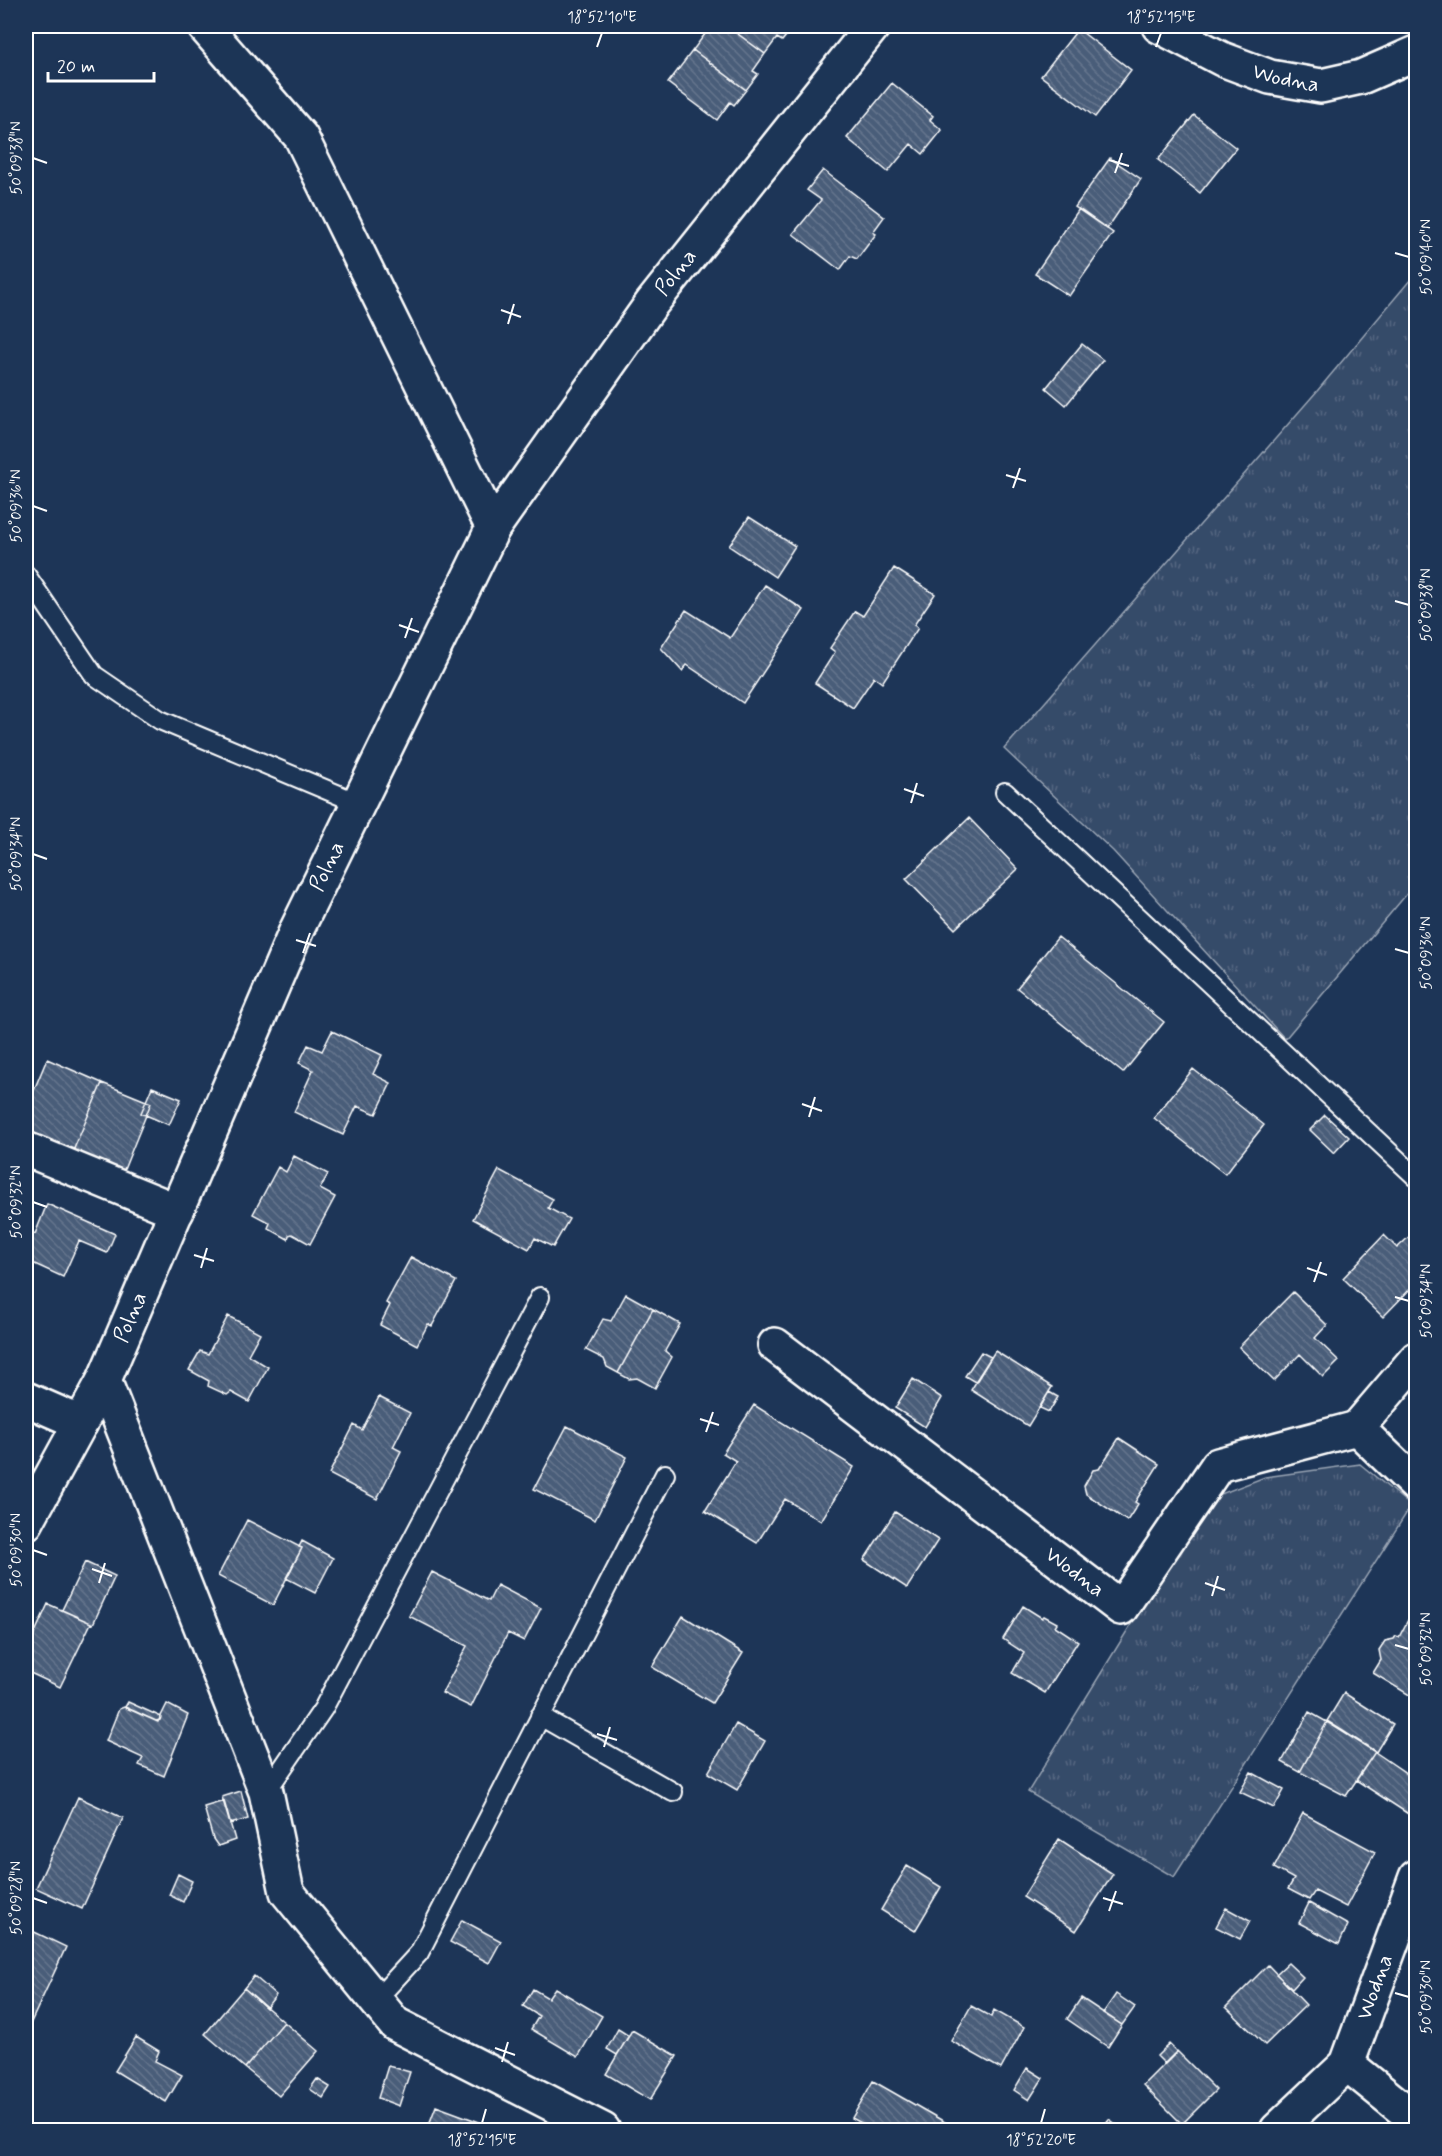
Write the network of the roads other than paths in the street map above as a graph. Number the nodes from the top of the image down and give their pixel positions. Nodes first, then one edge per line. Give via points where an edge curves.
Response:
1 (204, 26) edge
2 (873, 26) edge
3 (1159, 26) edge
4 (1416, 53) edge
5 (493, 528) junction
6 (26, 575) edge
7 (1005, 792) dead end
8 (358, 803) junction
9 (26, 1149) edge
10 (1416, 1177) edge
11 (177, 1211) junction
12 (540, 1297) dead end
13 (776, 1345) dead end
14 (1416, 1359) edge
15 (104, 1380) junction
16 (26, 1399) edge
17 (81, 1423) junction
18 (1357, 1428) junction
19 (665, 1474) dead end
20 (1416, 1485) edge
21 (26, 1523) edge
22 (540, 1716) junction
23 (266, 1792) junction
24 (673, 1792) dead end
25 (1416, 1877) edge
26 (375, 2001) junction
27 (1347, 2064) junction
28 (1416, 2120) edge
29 (603, 2130) edge
30 (1277, 2130) edge

1 - 5 street via 301,137
2 - 5 street, Polna via 652,303
3 - 4 street, Wodna via 1270,77 1321,86 1361,77
5 - 8 street, Polna
6 - 8 lane via 94,675 150,714
7 - 10 lane
8 - 11 street, Polna via 297,928
9 - 11 street
11 - 15 street, Polna
12 - 23 lane via 323,1709
13 - 18 street, Wodna via 1120,1608 1218,1465
14 - 18 street
15 - 17 street, Polna
15 - 23 street
16 - 17 street
17 - 21 street, Polna
18 - 20 street
19 - 22 lane
22 - 24 lane
22 - 26 lane via 418,1953
23 - 26 street via 287,1892
25 - 27 street, Wodna
26 - 29 street via 395,2024
27 - 28 street
27 - 30 street

